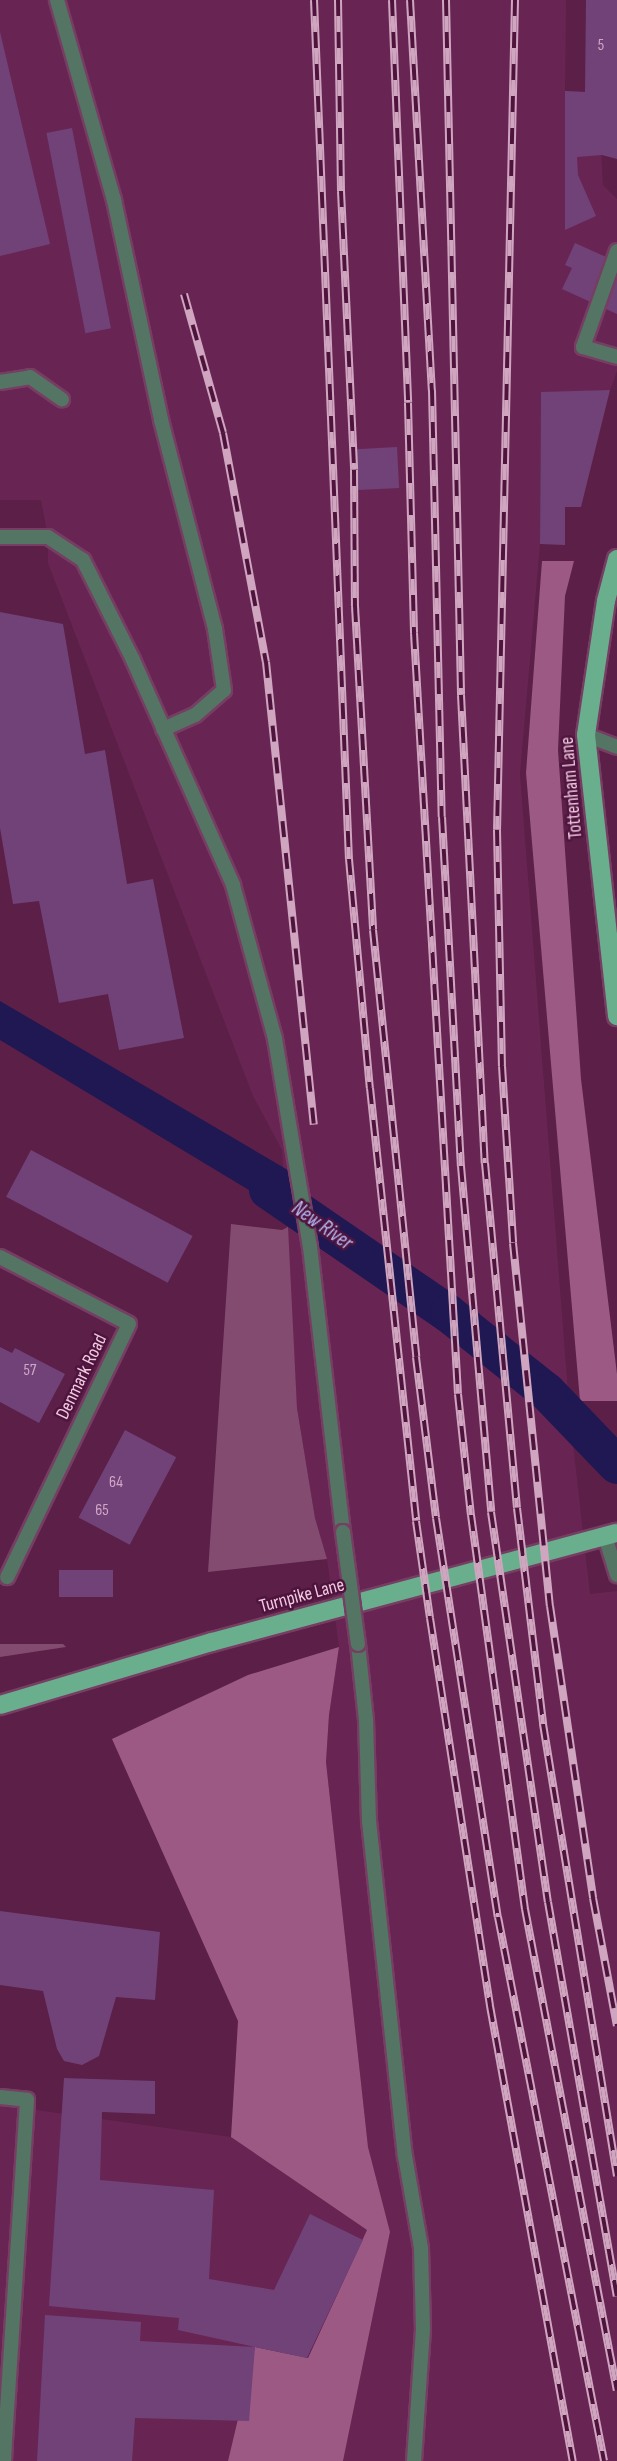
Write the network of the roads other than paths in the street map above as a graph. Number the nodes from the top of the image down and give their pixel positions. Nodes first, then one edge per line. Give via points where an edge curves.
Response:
1 (57, 0) edge
2 (617, 251) edge
3 (617, 357) edge
4 (0, 382) edge
5 (62, 399) dead end
6 (0, 537) edge
7 (617, 559) edge
8 (163, 729) junction
9 (586, 735) junction
10 (617, 747) edge
11 (617, 1016) edge
12 (0, 1257) edge
13 (611, 1535) edge
14 (617, 1575) edge
15 (7, 1577) dead end
16 (0, 1705) edge
17 (0, 2097) edge
18 (3, 2437) edge
19 (4, 2461) edge
20 (414, 2461) edge

1 - 8 street via 114,200 161,420 215,629 224,690 195,715
2 - 3 street via 583,347
4 - 5 street via 30,377
6 - 8 street via 48,537 83,560
7 - 9 main road, Tottenham Lane via 606,601
8 - 20 street, bridge via 233,885 275,1039 310,1247 366,1720 369,1821 405,2156 421,2248 423,2329
9 - 10 street
9 - 11 main road, Tottenham Lane
12 - 15 street, Denmark Road via 129,1324
13 - 14 street
13 - 16 main road, Turnpike Lane via 212,1642
17 - 18 street via 27,2100
18 - 19 street

